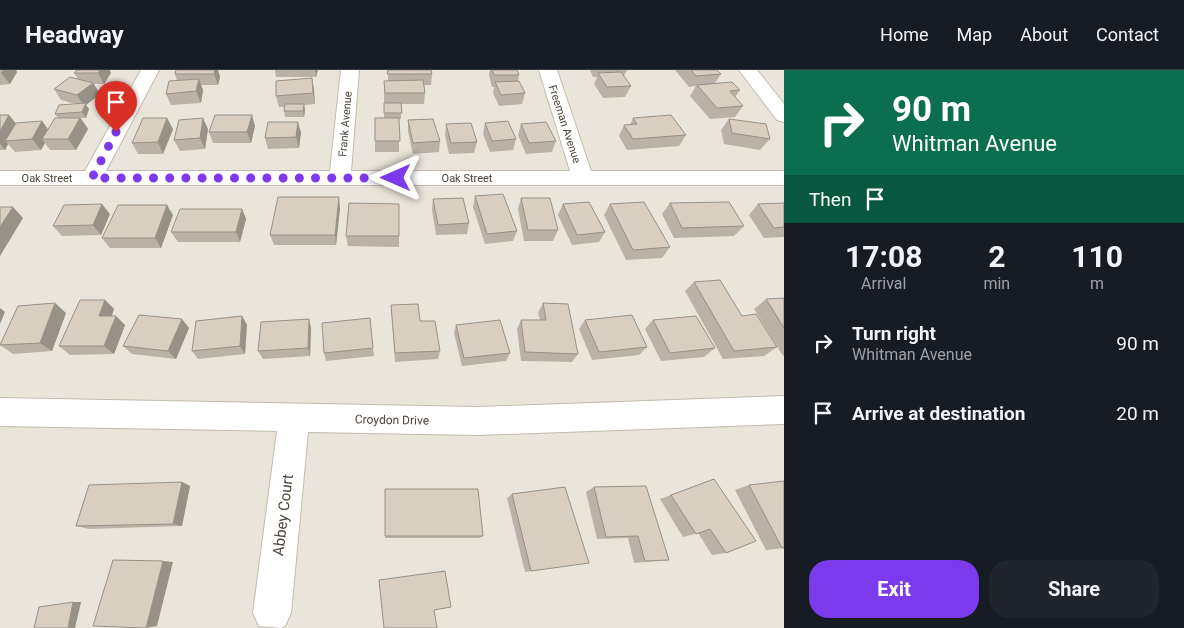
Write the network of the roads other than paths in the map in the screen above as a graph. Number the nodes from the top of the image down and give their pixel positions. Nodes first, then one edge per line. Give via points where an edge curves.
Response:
1 (150, 70) edge
2 (350, 70) edge
3 (548, 70) edge
4 (748, 70) edge
5 (784, 116) edge
6 (0, 178) edge
7 (92, 178) junction
8 (340, 178) junction
9 (583, 178) junction
10 (784, 178) edge
11 (784, 410) edge
12 (0, 412) edge
13 (294, 418) junction
14 (272, 613) dead end

1 - 7 street
2 - 8 street, Frank Avenue
3 - 9 street, Freeman Avenue
4 - 5 street
6 - 7 street, Oak Street
7 - 8 street, Oak Street
8 - 9 street, Oak Street
9 - 10 street, Oak Street
11 - 13 street, Croydon Drive via 477,422
12 - 13 street, Croydon Drive
13 - 14 street, Abbey Court

